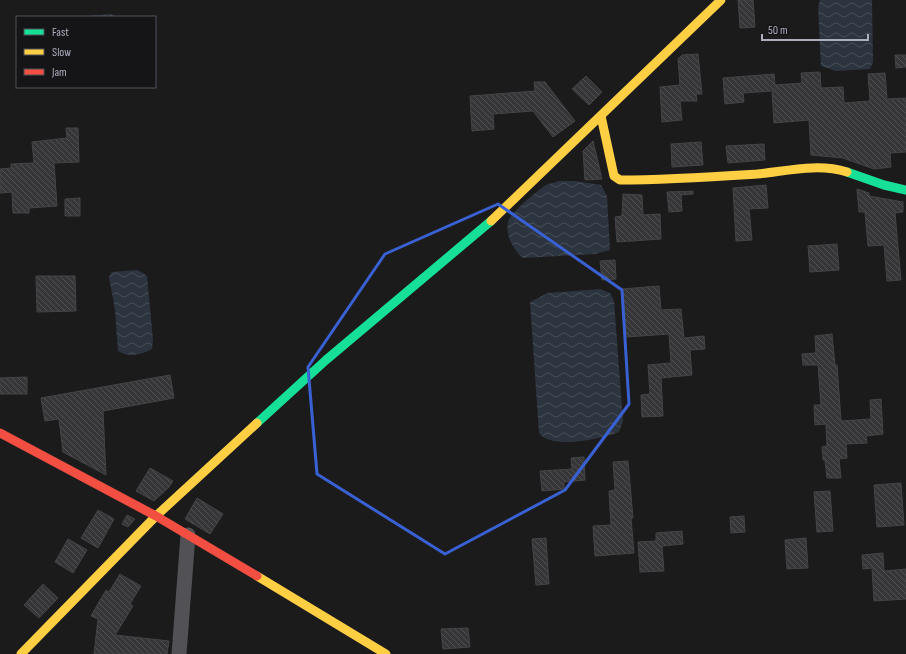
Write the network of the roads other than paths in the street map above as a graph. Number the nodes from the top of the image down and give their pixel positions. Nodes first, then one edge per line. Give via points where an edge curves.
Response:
1 (721, 0) edge
2 (601, 116) junction
3 (906, 190) edge
4 (0, 433) edge
5 (156, 516) junction
6 (188, 535) junction
7 (21, 654) edge
8 (179, 654) edge
9 (386, 654) edge

1 - 2 street
2 - 3 street via 614,176 620,180 697,177 818,167 832,168 877,184
2 - 5 street via 503,211 326,360
4 - 5 street
5 - 6 street
5 - 7 street
6 - 8 street
6 - 9 street

